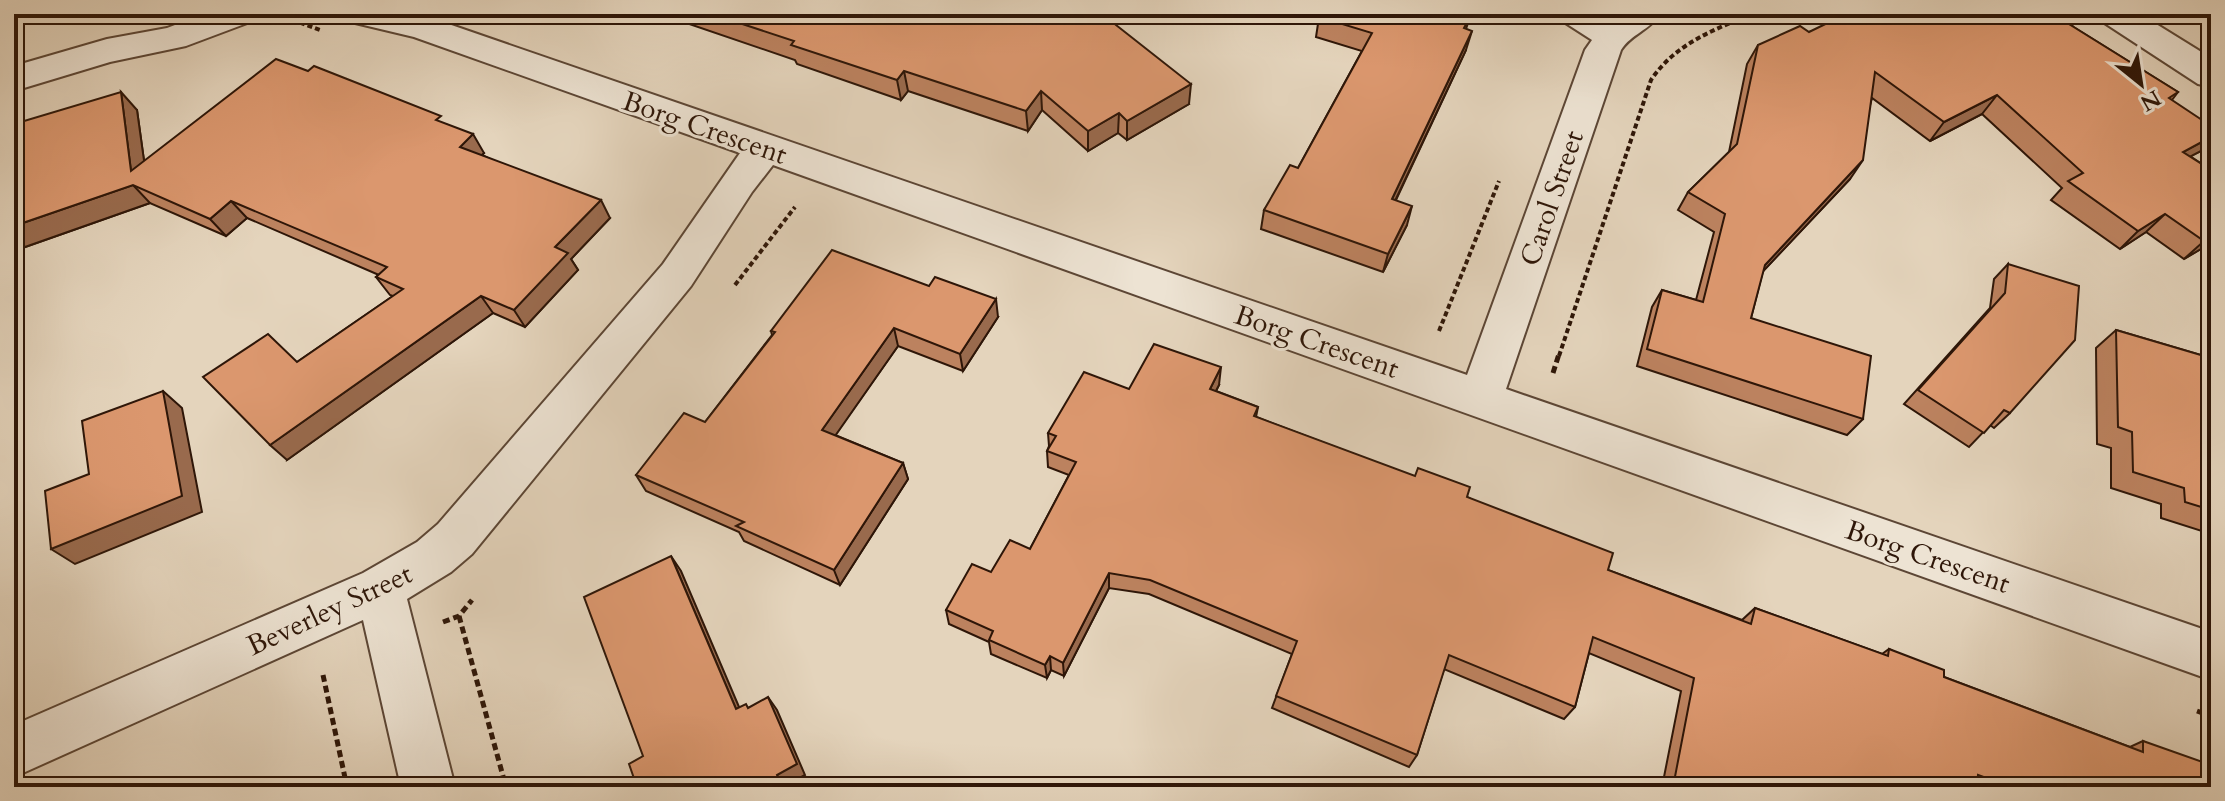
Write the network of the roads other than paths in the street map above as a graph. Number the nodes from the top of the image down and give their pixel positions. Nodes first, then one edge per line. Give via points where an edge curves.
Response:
1 (194, 14) edge
2 (238, 14) edge
3 (363, 14) edge
4 (1576, 14) edge
5 (2115, 14) edge
6 (410, 21) edge
7 (1627, 25) edge
8 (107, 51) junction
9 (2211, 75) edge
10 (14, 79) edge
11 (780, 153) junction
12 (1481, 398) junction
13 (380, 589) junction
14 (2211, 656) edge
15 (14, 751) edge
16 (428, 787) edge

1 - 8 street
2 - 8 street via 174,38
3 - 6 street, Borg Crescent
4 - 7 street
5 - 9 street
6 - 11 street, Borg Crescent
7 - 12 street, Carol Street via 1603,50
8 - 10 street
11 - 12 street, Borg Crescent
11 - 13 street, Beverley Street via 766,192 677,275 455,539
12 - 14 street, Borg Crescent
13 - 15 street, Beverley Street
13 - 16 street

